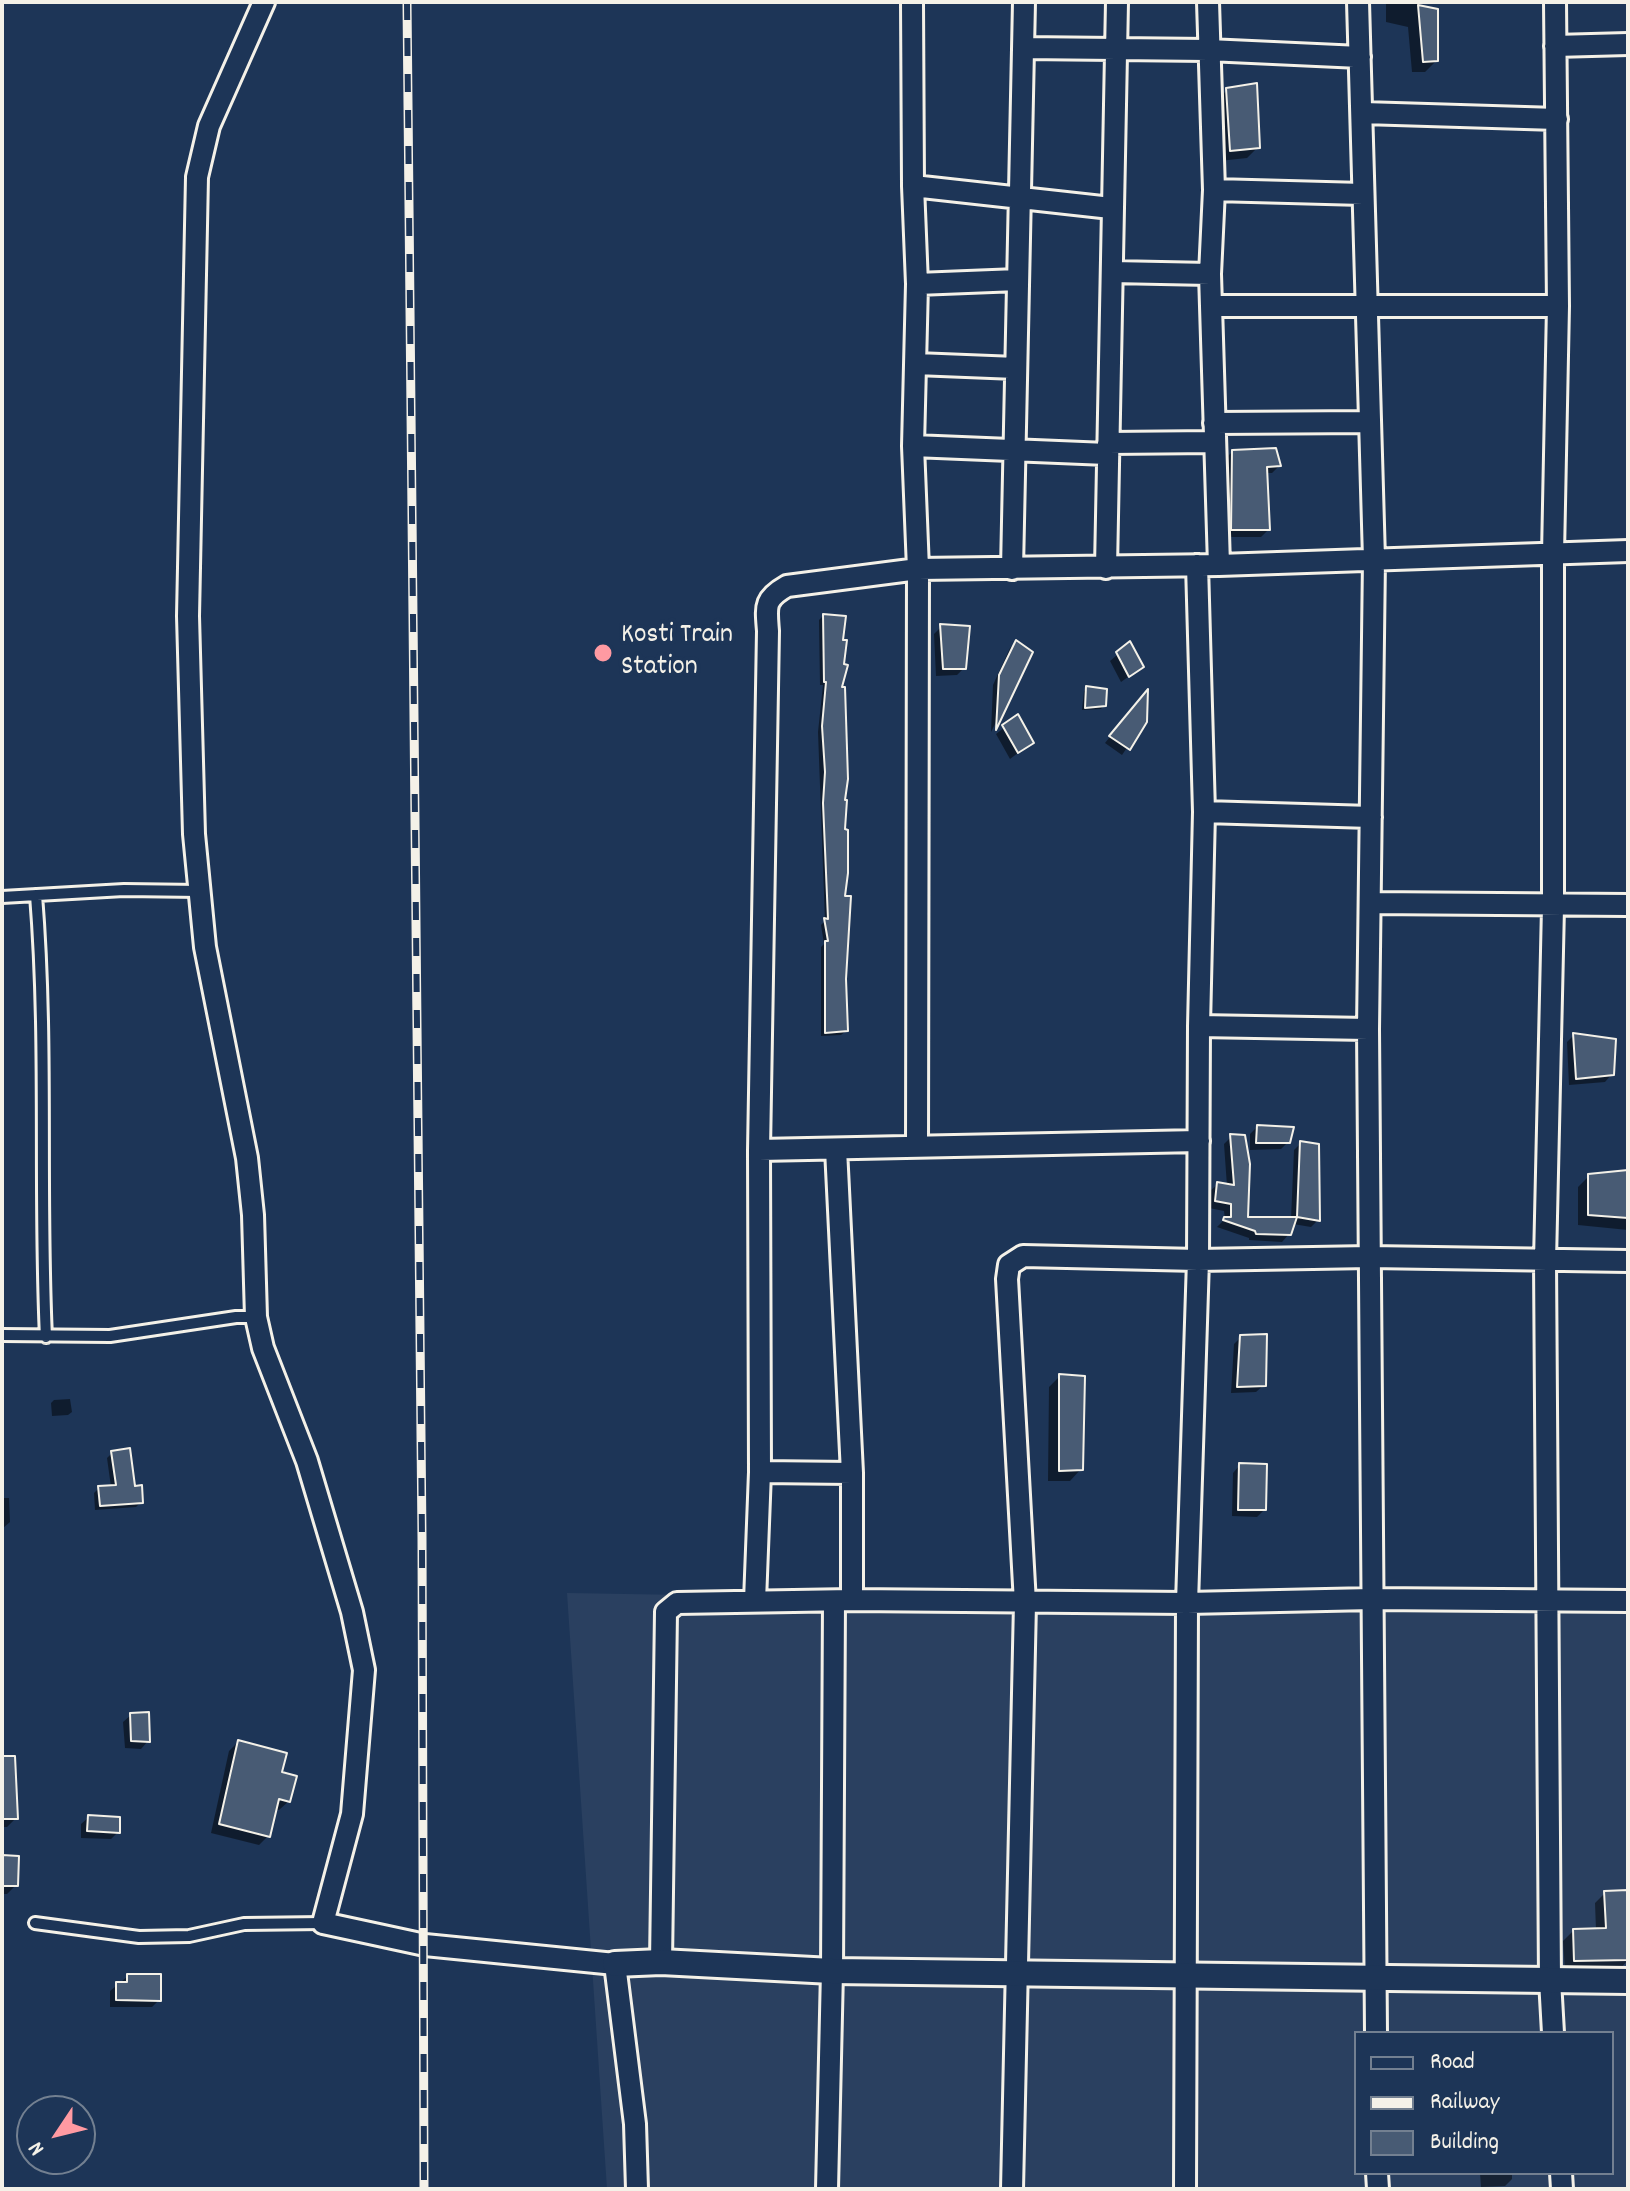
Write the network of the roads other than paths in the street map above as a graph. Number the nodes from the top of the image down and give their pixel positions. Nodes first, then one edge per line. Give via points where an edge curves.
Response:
1 (264, 2) edge
2 (912, 2) edge
3 (1024, 2) edge
4 (1117, 2) edge
5 (1208, 2) edge
6 (1358, 2) edge
7 (1555, 2) edge
8 (1628, 44) edge
9 (1555, 46) junction
10 (1024, 48) junction
11 (1117, 49) junction
12 (1208, 50) junction
13 (1360, 57) junction
14 (1363, 113) junction
15 (1557, 119) junction
16 (913, 186) junction
17 (1214, 190) junction
18 (1363, 194) junction
19 (1020, 199) junction
20 (1111, 208) junction
21 (1112, 272) junction
22 (1210, 274) junction
23 (1018, 280) junction
24 (917, 284) junction
25 (1211, 306) junction
26 (1558, 306) junction
27 (1365, 307) junction
28 (916, 364) junction
29 (1016, 368) junction
30 (1370, 422) junction
31 (1214, 432) junction
32 (913, 446) junction
33 (1107, 448) junction
34 (1014, 449) junction
35 (1628, 551) edge
36 (1553, 554) junction
37 (1374, 559) junction
38 (1197, 565) junction
39 (1219, 565) junction
40 (1106, 568) junction
41 (918, 569) junction
42 (1012, 569) junction
43 (1204, 812) junction
44 (1371, 817) junction
45 (201, 891) junction
46 (36, 895) junction
47 (2, 897) edge
48 (1370, 903) junction
49 (1628, 905) edge
50 (1553, 907) junction
51 (1199, 1026) junction
52 (1368, 1029) junction
53 (1199, 1141) junction
54 (917, 1145) junction
55 (836, 1149) junction
56 (759, 1150) junction
57 (1370, 1257) junction
58 (1198, 1260) junction
59 (1545, 1261) junction
60 (1628, 1261) edge
61 (256, 1317) junction
62 (2, 1335) edge
63 (46, 1337) junction
64 (760, 1472) junction
65 (852, 1473) junction
66 (1372, 1599) junction
67 (755, 1601) junction
68 (843, 1601) junction
69 (1628, 1601) edge
70 (1549, 1602) junction
71 (1025, 1603) junction
72 (1187, 1603) junction
73 (35, 1923) dead end
74 (323, 1923) junction
75 (661, 1962) junction
76 (615, 1964) junction
77 (832, 1971) junction
78 (1015, 1972) junction
79 (1185, 1977) junction
80 (1375, 1979) junction
81 (1550, 1980) junction
82 (1628, 1981) edge
83 (1376, 2031) edge
84 (1553, 2031) edge
85 (637, 2189) edge
86 (827, 2189) edge
87 (1012, 2189) edge
88 (1185, 2189) edge

1 - 45 street via 209,126 197,177 188,616 194,834
2 - 16 street
3 - 10 street
4 - 11 street
5 - 12 street
6 - 13 street
7 - 9 street
8 - 9 street
9 - 15 street
10 - 11 street
10 - 19 street
11 - 12 street
11 - 20 street
12 - 13 street
12 - 17 street
13 - 14 street
14 - 15 street
14 - 18 street
15 - 26 street
16 - 19 street
16 - 24 street
17 - 18 street
17 - 22 street
18 - 27 street
19 - 20 street
19 - 23 street
20 - 21 street
21 - 22 street
21 - 33 street
22 - 25 street
23 - 24 street
23 - 29 street
24 - 28 street
25 - 27 street
25 - 31 street
26 - 27 street
26 - 36 street
27 - 30 street
28 - 29 street
28 - 32 street
29 - 34 street
30 - 31 street
30 - 37 street
31 - 33 street
31 - 39 street
32 - 34 street
32 - 41 street
33 - 34 street
33 - 40 street
34 - 42 street
35 - 36 street
36 - 37 street
36 - 50 street
37 - 39 street
37 - 44 street
38 - 39 street
38 - 40 street
38 - 43 street
40 - 42 street
41 - 42 street
41 - 54 street
41 - 56 street via 787,586 766,605
43 - 44 street
43 - 51 street
44 - 48 street
45 - 46 lane
45 - 61 street via 205,947 247,1158
46 - 47 lane
46 - 63 lane via 44,1057
48 - 50 street
48 - 52 street
49 - 50 street
50 - 59 street
51 - 52 street
51 - 53 street
52 - 57 street
53 - 54 street
53 - 58 street
54 - 55 street
55 - 56 street
55 - 65 street
56 - 64 street
57 - 58 street
57 - 59 street
57 - 66 street
58 - 71 street via 1023,1256 1009,1265
58 - 72 street
59 - 60 street
59 - 70 street
61 - 63 lane via 110,1336
61 - 74 street via 307,1461 364,1670 352,1814
62 - 63 lane
64 - 65 street
64 - 67 street
65 - 68 street
66 - 70 street
66 - 72 street
66 - 80 street
67 - 68 street
67 - 75 street via 677,1603 666,1612
68 - 71 street
68 - 77 street
69 - 70 street
70 - 81 street
71 - 72 street
71 - 78 street
72 - 79 street
73 - 74 lane via 139,1937 189,1936 244,1924
74 - 76 street via 425,1945
75 - 76 street
75 - 77 street
76 - 85 street via 635,2124
77 - 78 street
77 - 86 street
78 - 79 street
78 - 87 street
79 - 80 street
79 - 88 street
80 - 81 street
80 - 83 street
81 - 82 street
81 - 84 street

